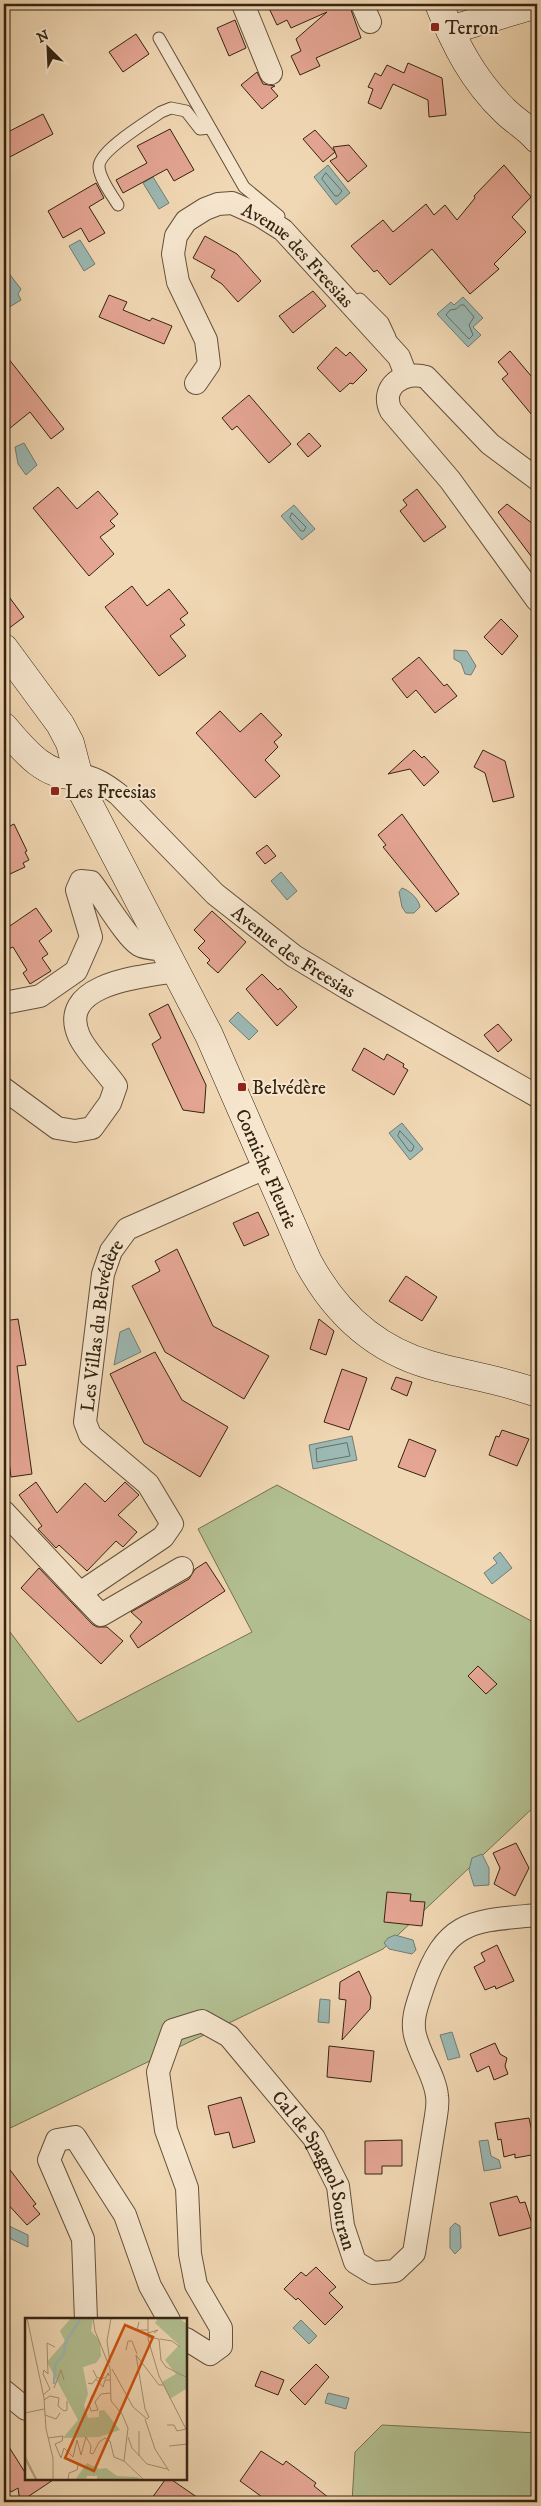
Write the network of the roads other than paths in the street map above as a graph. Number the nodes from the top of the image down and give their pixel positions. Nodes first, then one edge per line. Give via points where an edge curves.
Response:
1 (243, 4) edge
2 (439, 4) edge
3 (537, 4) edge
4 (450, 30) junction
5 (159, 38) dead end
6 (272, 72) dead end
7 (210, 128) junction
8 (537, 139) edge
9 (118, 205) dead end
10 (402, 366) junction
11 (196, 383) dead end
12 (537, 479) edge
13 (537, 600) edge
14 (4, 648) edge
15 (4, 727) edge
16 (78, 775) junction
17 (171, 961) junction
18 (4, 1003) edge
19 (4, 1089) edge
20 (537, 1096) edge
21 (265, 1168) junction
22 (537, 1393) edge
23 (4, 1512) edge
24 (182, 1568) dead end
25 (80, 1593) junction
26 (537, 1915) edge
27 (86, 2318) edge
28 (168, 2318) edge
29 (188, 2340) edge
30 (4, 2391) edge
31 (25, 2408) edge

1 - 6 street
2 - 4 main road
3 - 4 main road
4 - 8 main road via 467,65 484,89
5 - 7 lane
7 - 9 lane via 200,129 186,111 171,108 103,154 100,173
7 - 10 lane via 244,187 290,225 383,322
10 - 11 street, Avenue des Freesias via 283,230 232,203 218,204 186,221 176,236 173,254 178,282 206,340 209,364
10 - 12 street via 426,377 490,444
10 - 13 street via 388,396 391,410 450,480
14 - 16 main road, Corniche Fleurie via 60,724 70,743
15 - 16 main road via 37,761 67,776
16 - 17 main road, Corniche Fleurie via 83,792
16 - 20 street, Avenue des Freesias via 105,783 216,894 294,956
17 - 18 street via 139,945 91,882 81,881 77,890 91,937 76,971 40,996
17 - 19 street via 105,985 82,1002 75,1016 80,1037 116,1086 110,1103 92,1128 75,1131 57,1128
17 - 21 main road, Corniche Fleurie via 208,1035
21 - 22 main road, Corniche Fleurie via 322,1290 358,1326 395,1352
21 - 25 street, Les Villas du Belvédère via 127,1228 111,1251 102,1274 85,1422 90,1434 148,1484 172,1524 163,1537
23 - 25 street
24 - 25 street via 101,1616
26 - 29 street, Cal de Spagnol Soutran via 482,1920 450,1935 427,1975 414,2016 415,2035 437,2096 436,2116 414,2253 395,2271 373,2273 355,2262 342,2226 338,2186 314,2138 229,2036 202,2021 173,2030 158,2072 166,2130 187,2188 190,2254 196,2285 221,2328 221,2346 210,2354
27 - 28 street via 83,2239 50,2160 57,2140 75,2138 125,2216 150,2286
30 - 31 street

